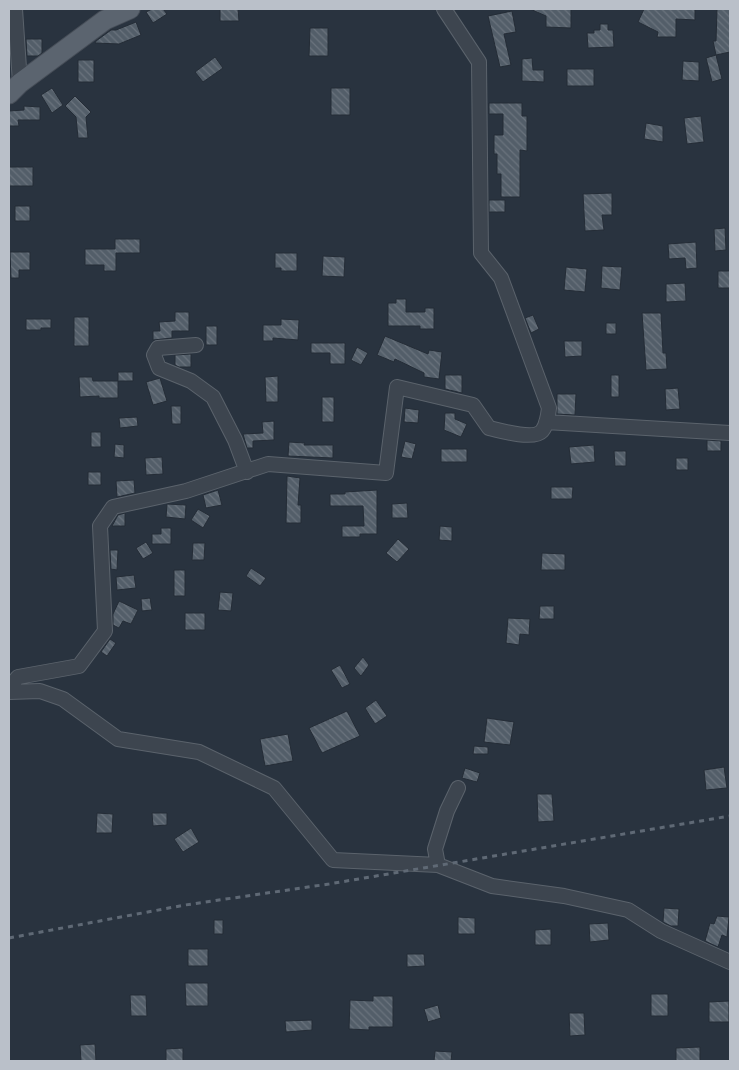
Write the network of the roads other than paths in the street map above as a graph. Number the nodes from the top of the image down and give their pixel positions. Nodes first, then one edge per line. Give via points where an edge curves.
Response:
1 (15, 9) edge
2 (130, 9) edge
3 (444, 9) edge
4 (13, 39) edge
5 (14, 89) edge
6 (196, 344) dead end
7 (546, 422) junction
8 (730, 433) edge
9 (247, 472) junction
10 (9, 688) edge
11 (9, 692) edge
12 (458, 788) dead end
13 (438, 865) junction
14 (730, 962) edge

1 - 4 street
2 - 5 main road via 105,20
3 - 7 street via 479,62 481,253 501,278 549,408
4 - 5 street
6 - 9 street via 158,348 154,356 159,368 191,381 213,397
7 - 8 street
7 - 9 street via 542,432 533,436 489,428 473,405 397,387 386,473 268,464
9 - 10 street via 114,508 100,526 106,631 79,666 18,677
11 - 13 street via 40,691 64,699 118,739 199,752 274,788 333,860
12 - 13 street via 435,850
13 - 14 street via 492,886 564,896 628,910 661,931

